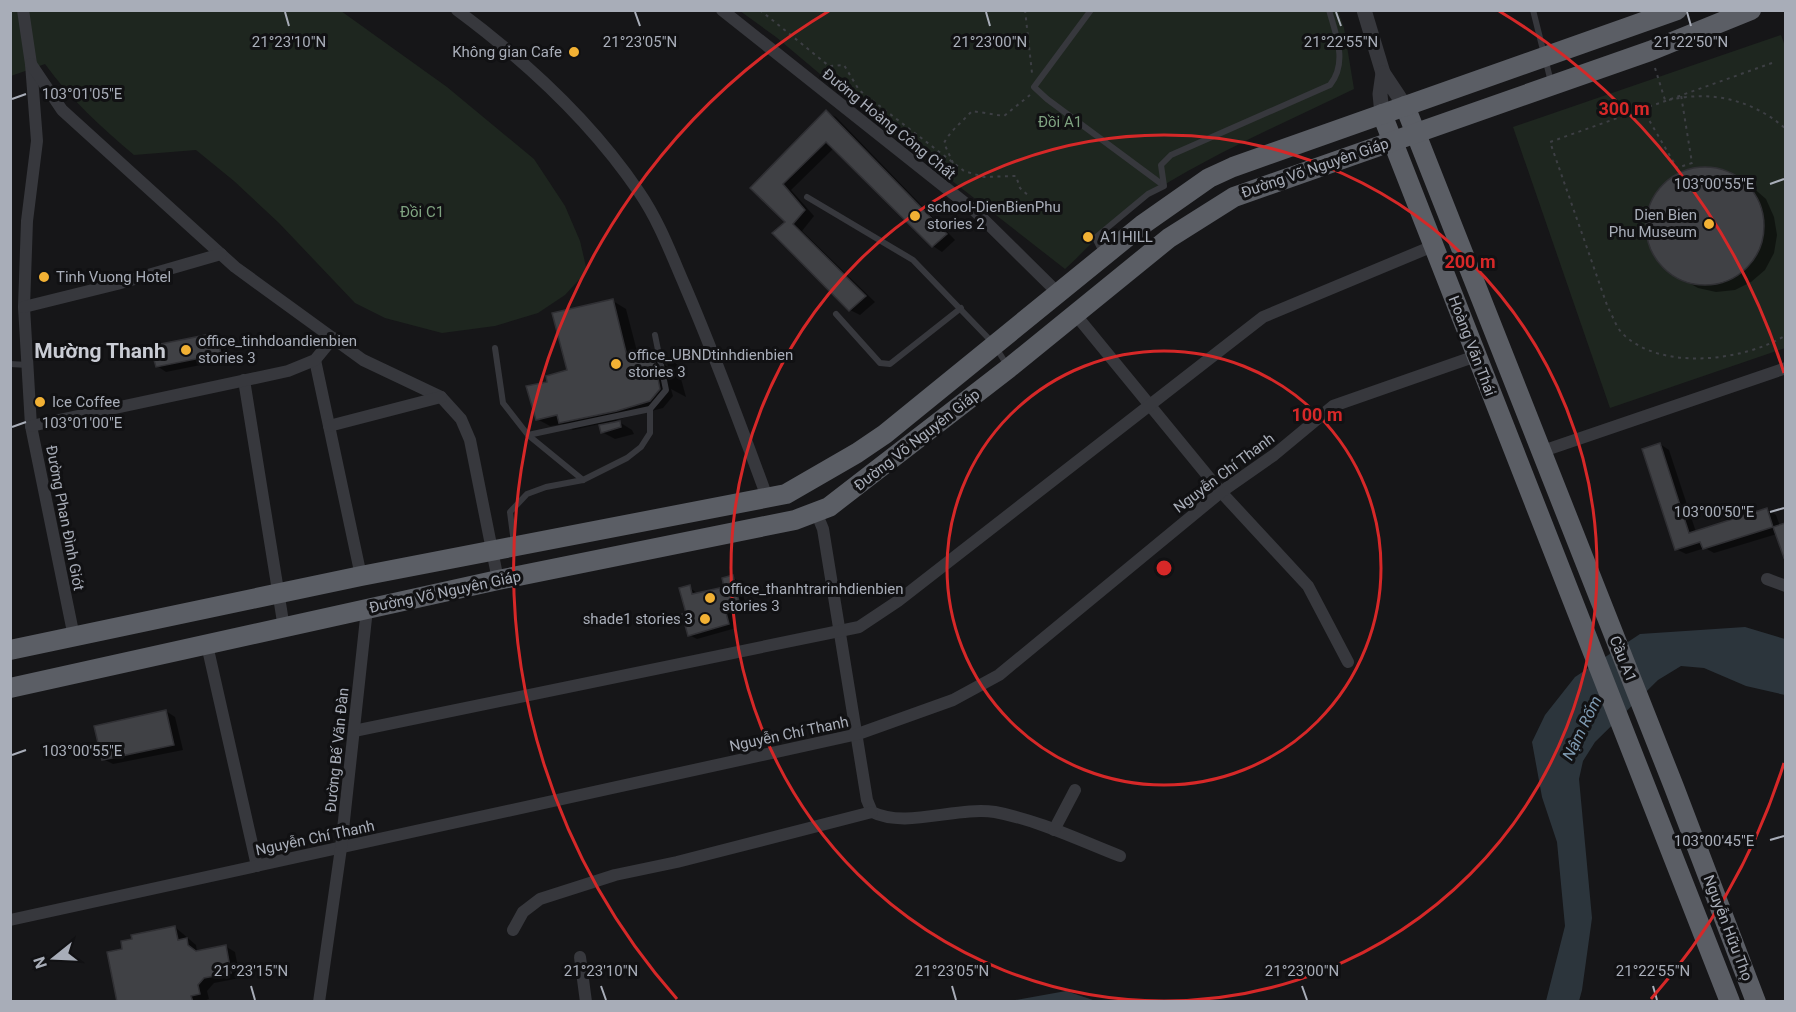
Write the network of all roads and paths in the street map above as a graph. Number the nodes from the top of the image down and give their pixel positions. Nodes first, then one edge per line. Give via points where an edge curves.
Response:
1 (22, 10) edge
2 (457, 10) edge
3 (722, 10) edge
4 (760, 10) edge
5 (1025, 10) edge
6 (1091, 10) edge
7 (1329, 10) edge
8 (1364, 10) edge
9 (1533, 10) edge
10 (1750, 10) edge
11 (1672, 11) edge
12 (1650, 51) junction
13 (1544, 57) junction
14 (1772, 63) dead end
15 (31, 64) junction
16 (1383, 73) junction
17 (1552, 85) junction
18 (1035, 88) junction
19 (1681, 96) junction
20 (1665, 100) junction
21 (1656, 103) junction
22 (1405, 106) junction
23 (1642, 108) junction
24 (1382, 114) junction
25 (1785, 129) edge
26 (1415, 133) junction
27 (1393, 141) junction
28 (954, 164) junction
29 (1164, 186) junction
30 (807, 197) dead end
31 (1030, 197) dead end
32 (1433, 246) junction
33 (221, 254) junction
34 (1104, 255) junction
35 (1057, 292) junction
36 (24, 307) junction
37 (961, 308) junction
38 (836, 314) dead end
39 (1076, 314) junction
40 (1490, 325) junction
41 (655, 334) dead end
42 (1785, 335) edge
43 (333, 338) junction
44 (993, 343) junction
45 (495, 348) dead end
46 (1476, 356) junction
47 (315, 360) junction
48 (10, 364) edge
49 (27, 365) junction
50 (1506, 367) junction
51 (1009, 368) junction
52 (1785, 368) edge
53 (244, 380) junction
54 (441, 398) junction
55 (1149, 404) junction
56 (650, 409) junction
57 (31, 426) junction
58 (329, 426) junction
59 (528, 435) junction
60 (1540, 452) junction
61 (583, 480) junction
62 (1221, 492) junction
63 (767, 497) junction
64 (816, 512) junction
65 (616, 526) junction
66 (1572, 531) joint
67 (1549, 544) joint
68 (514, 546) junction
69 (493, 549) junction
70 (621, 555) junction
71 (361, 576) junction
72 (1767, 579) dead end
73 (498, 580) junction
74 (1785, 585) edge
75 (277, 594) junction
76 (367, 609) junction
77 (284, 628) junction
78 (840, 631) junction
79 (74, 637) junction
80 (207, 645) junction
81 (10, 650) edge
82 (1348, 662) dead end
83 (10, 688) edge
84 (354, 731) junction
85 (858, 734) junction
86 (1674, 788) joint
87 (1075, 790) dead end
88 (1650, 799) joint
89 (872, 812) junction
90 (1054, 830) junction
91 (341, 848) junction
92 (1120, 856) dead end
93 (257, 866) junction
94 (10, 920) edge
95 (513, 930) dead end
96 (580, 957) dead end
97 (319, 1002) edge
98 (586, 1002) edge
99 (1730, 1002) edge
100 (1755, 1002) edge

1 - 15 street, Đường Phan Đình Giót
2 - 63 street via 541,78 588,125 639,192 656,220 720,367
3 - 35 street, Đường Hoàng Công Chất via 975,211
4 - 28 path via 829,66 844,64 859,90
5 - 18 path
6 - 18 lane
7 - 29 lane via 1340,50 1336,78 1330,85 1171,155 1161,165
8 - 16 street
9 - 13 lane
10 - 12 highway, Đường Võ Nguyên Giáp
11 - 13 highway, Đường Võ Nguyên Giáp
12 - 17 highway, Đường Võ Nguyên Giáp
12 - 20 path
13 - 17 lane
13 - 22 highway, Đường Võ Nguyên Giáp
14 - 19 path
15 - 33 street via 62,110
15 - 36 street, Đường Phan Đình Giót via 37,141 27,221
16 - 22 street
16 - 24 street
17 - 26 highway, Đường Võ Nguyên Giáp
18 - 28 path via 1004,116 972,111 944,143
18 - 29 lane
19 - 20 path
19 - 21 path
19 - 23 path via 1692,163 1677,168
19 - 25 path via 1713,96 1744,102
20 - 21 path
21 - 23 path
22 - 24 highway, Đường Võ Nguyên Giáp
22 - 26 highway, Hoàng Văn Thái
23 - 42 path via 1550,142 1608,308 1622,333 1663,354 1706,358 1754,351
24 - 27 highway, Hoàng Văn Thái
24 - 34 highway, Đường Võ Nguyên Giáp via 1209,178
26 - 27 highway, Đường Võ Nguyên Giáp
26 - 40 highway, Hoàng Văn Thái
27 - 32 highway, Hoàng Văn Thái
27 - 39 highway, Đường Võ Nguyên Giáp via 1234,196 1169,238
28 - 31 path via 984,177 1016,176 1020,188
29 - 34 lane via 1148,194 1095,238
30 - 37 lane via 913,260
32 - 46 highway, Hoàng Văn Thái
32 - 55 street via 1263,317
33 - 36 street
33 - 43 street
34 - 35 highway, Đường Võ Nguyên Giáp
35 - 39 highway
35 - 44 highway, Đường Võ Nguyên Giáp
36 - 49 street, Đường Phan Đình Giót
37 - 38 lane via 885,365
37 - 44 lane
39 - 51 highway, Đường Võ Nguyên Giáp
39 - 55 street
40 - 46 highway
40 - 50 highway, Hoàng Văn Thái
41 - 56 lane via 666,390
43 - 47 street
43 - 54 street via 363,360
44 - 51 lane
44 - 63 highway, Đường Võ Nguyên Giáp via 857,453 786,494
45 - 59 lane via 503,403
46 - 50 highway
46 - 62 street, Nguyễn Chí Thanh via 1333,406
46 - 67 highway, Hoàng Văn Thái
47 - 53 street via 288,371
47 - 58 street
48 - 49 lane
49 - 57 street, Đường Phan Đình Giót
50 - 60 highway, Hoàng Văn Thái
51 - 64 highway, Đường Võ Nguyên Giáp via 875,473
52 - 60 street
53 - 57 street
53 - 75 street
54 - 58 street
54 - 69 street via 461,419 470,440
55 - 62 street
55 - 78 street via 898,601 860,627
56 - 59 lane
56 - 61 lane via 650,433 641,447 604,472
57 - 79 street, Đường Phan Đình Giót
58 - 71 street
59 - 61 lane
60 - 66 highway, Hoàng Văn Thái
61 - 68 lane via 527,494 510,512
62 - 82 street via 1308,586
62 - 85 street, Nguyễn Chí Thanh via 999,675 953,700
63 - 65 highway, Đường Võ Nguyên Giáp
64 - 70 highway, Đường Võ Nguyên Giáp via 795,520
64 - 78 street via 823,529
65 - 68 highway, Đường Võ Nguyên Giáp
65 - 70 highway
66 - 86 highway, Cầu A1
67 - 88 highway, Cầu A1
68 - 69 highway, Đường Võ Nguyên Giáp
69 - 71 highway, Đường Võ Nguyên Giáp
69 - 73 street
70 - 73 highway, Đường Võ Nguyên Giáp
71 - 75 highway, Đường Võ Nguyên Giáp
71 - 76 highway
72 - 74 street
73 - 76 highway, Đường Võ Nguyên Giáp
75 - 77 street
75 - 79 highway, Đường Võ Nguyên Giáp
76 - 77 highway, Đường Võ Nguyên Giáp
76 - 84 street, Đường Bế Văn Đàn
77 - 80 highway, Đường Võ Nguyên Giáp
78 - 84 street
78 - 85 street
79 - 81 highway, Đường Võ Nguyên Giáp
80 - 83 highway, Đường Võ Nguyên Giáp
80 - 93 street
84 - 91 street, Đường Bế Văn Đàn
85 - 89 street
85 - 91 street, Nguyễn Chí Thanh
86 - 100 highway, Nguyễn Hữu Thọ
87 - 90 street
88 - 99 highway, Nguyễn Hữu Thọ
89 - 90 street via 894,818 978,811 1017,817
89 - 95 street via 615,875 540,899 523,912
90 - 92 street
91 - 93 street, Nguyễn Chí Thanh
91 - 97 street, Đường Bế Văn Đàn
93 - 94 street, Nguyễn Chí Thanh
96 - 98 street

